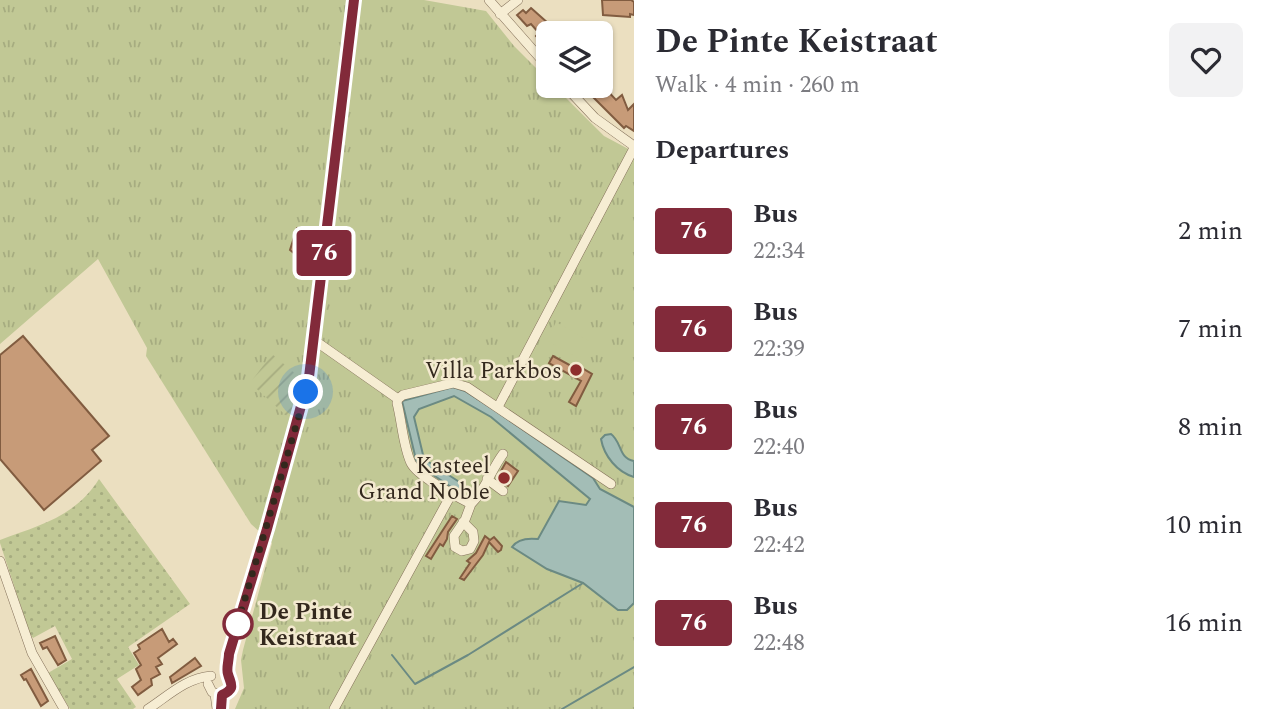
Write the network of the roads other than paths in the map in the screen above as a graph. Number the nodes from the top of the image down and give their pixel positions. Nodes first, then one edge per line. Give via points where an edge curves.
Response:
1 (354, 0) edge
2 (489, 0) edge
3 (517, 0) edge
4 (500, 14) junction
5 (536, 54) edge
6 (576, 98) edge
7 (634, 147) edge
8 (325, 242) junction
9 (305, 251) dead end
10 (314, 340) junction
11 (398, 399) junction
12 (498, 407) junction
13 (503, 454) dead end
14 (486, 479) junction
15 (611, 484) dead end
16 (503, 491) dead end
17 (452, 493) junction
18 (471, 504) junction
19 (463, 522) dead end
20 (0, 561) edge
21 (217, 677) junction
22 (218, 694) junction
23 (64, 709) edge
24 (148, 709) edge
25 (219, 709) edge
26 (334, 709) edge

1 - 8 street
2 - 4 street
3 - 4 street
4 - 5 street
6 - 7 street
7 - 12 street
8 - 9 street via 313,241
8 - 10 street
10 - 11 street
10 - 21 street via 302,407 229,654
11 - 12 street via 457,383
11 - 17 street via 410,461 416,470
12 - 15 street
13 - 14 street
14 - 16 street
14 - 18 street
17 - 18 street
17 - 26 street
18 - 19 street
20 - 23 street via 32,653
21 - 22 street
21 - 22 street via 231,680 228,692
21 - 24 street via 192,680
22 - 25 street

